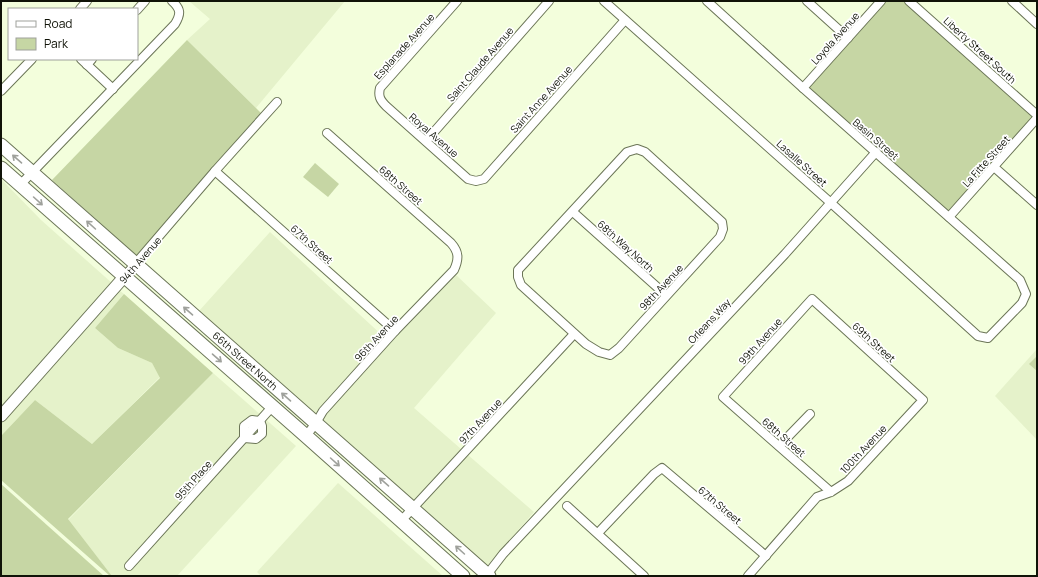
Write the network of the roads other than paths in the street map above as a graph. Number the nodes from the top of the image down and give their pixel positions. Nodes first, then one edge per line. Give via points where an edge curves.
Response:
1 (145, 1) edge
2 (172, 1) edge
3 (457, 1) edge
4 (549, 1) edge
5 (604, 1) edge
6 (707, 1) edge
7 (807, 1) edge
8 (881, 1) edge
9 (909, 1) edge
10 (1012, 1) edge
11 (138, 9) edge
12 (625, 20) junction
13 (1037, 24) edge
14 (848, 38) junction
15 (31, 60) edge
16 (90, 62) edge
17 (803, 88) junction
18 (113, 89) junction
19 (1, 91) edge
20 (277, 102) dead end
21 (386, 106) joint
22 (1037, 115) edge
23 (1037, 118) edge
24 (327, 133) dead end
25 (426, 141) junction
26 (1, 146) edge
27 (876, 152) junction
28 (994, 167) junction
29 (1, 168) edge
30 (215, 171) junction
31 (32, 173) junction
32 (468, 179) joint
33 (20, 185) junction
34 (831, 203) junction
35 (1037, 205) edge
36 (573, 212) junction
37 (949, 217) junction
38 (458, 255) joint
39 (135, 265) junction
40 (124, 278) junction
41 (1026, 294) joint
42 (666, 295) junction
43 (812, 299) joint
44 (395, 331) junction
45 (574, 334) junction
46 (723, 397) joint
47 (923, 400) joint
48 (272, 406) junction
49 (810, 414) dead end
50 (1, 416) edge
51 (316, 423) junction
52 (306, 436) junction
53 (779, 446) junction
54 (831, 492) junction
55 (567, 506) dead end
56 (413, 508) junction
57 (401, 521) junction
58 (598, 533) junction
59 (766, 556) junction
60 (128, 566) dead end
61 (487, 575) edge
62 (463, 576) edge
63 (644, 576) edge
64 (748, 576) edge

1 - 11 street
2 - 18 street via 180,12 174,24
3 - 21 street, Esplanade Avenue via 380,88 380,99
4 - 25 street, Saint Claude Avenue
5 - 12 street, Lasalle Street
6 - 17 street, Basin Street
7 - 14 street
8 - 14 street, Loyola Avenue
9 - 22 street, Liberty Street South
10 - 13 street
12 - 32 street, Saint Anne Avenue via 484,179
12 - 34 street, Lasalle Street
14 - 17 street, Loyola Avenue
15 - 19 street
16 - 18 street
17 - 27 street, Basin Street
18 - 31 street
20 - 30 street, 94th Avenue
21 - 25 street, Royal Avenue
23 - 28 street, La Fitte Street
24 - 38 street, 68th Street via 451,243
25 - 32 street, Royal Avenue
31 -> 26 main road, 66th Street North
27 - 34 street, Orleans Way
27 - 37 street, Basin Street
28 - 35 street
28 - 37 street, La Fitte Street
29 - 33 main road, 66th Street North
30 - 39 street, 94th Avenue
30 - 44 street, 67th Street
31 - 33 street
39 -> 31 main road, 66th Street North
33 -> 40 main road, 66th Street North
34 - 41 street, Lasalle Street via 978,336 988,338 1022,303
34 - 61 street, Orleans Way via 503,554
36 - 42 street, 68th Way North
36 - 42 street, 98th Avenue via 627,152 637,149 645,152 722,222 720,238
36 - 45 street via 518,270 518,277 521,285
37 - 41 street, Basin Street via 1020,280
38 - 44 street, 96th Avenue via 454,270
39 - 40 street, 94th Avenue
51 -> 39 main road, 66th Street North
40 -> 48 main road, 66th Street North
40 - 50 street, 94th Avenue
42 - 45 street, 98th Avenue via 610,355 599,352
43 - 46 street, 99th Avenue
43 - 47 street, 69th Street
44 - 51 street, 96th Avenue via 323,411
45 - 56 street, 97th Avenue
46 - 53 street, 68th Street
47 - 54 street, 100th Avenue via 848,481
48 - 52 main road, 66th Street North
48 - 60 street, 95th Place
49 - 53 street
51 - 52 street, 96th Avenue
56 -> 51 main road, 66th Street North
52 -> 57 main road, 66th Street North
53 - 54 street, 68th Street
54 - 59 street, 100th Avenue via 817,497
55 - 58 street
56 - 57 street, 97th Avenue
61 -> 56 main road, 66th Street North
57 - 62 main road, 66th Street North
58 - 59 street, 67th Street via 662,468
58 - 63 street
59 - 64 street, 100th Avenue

